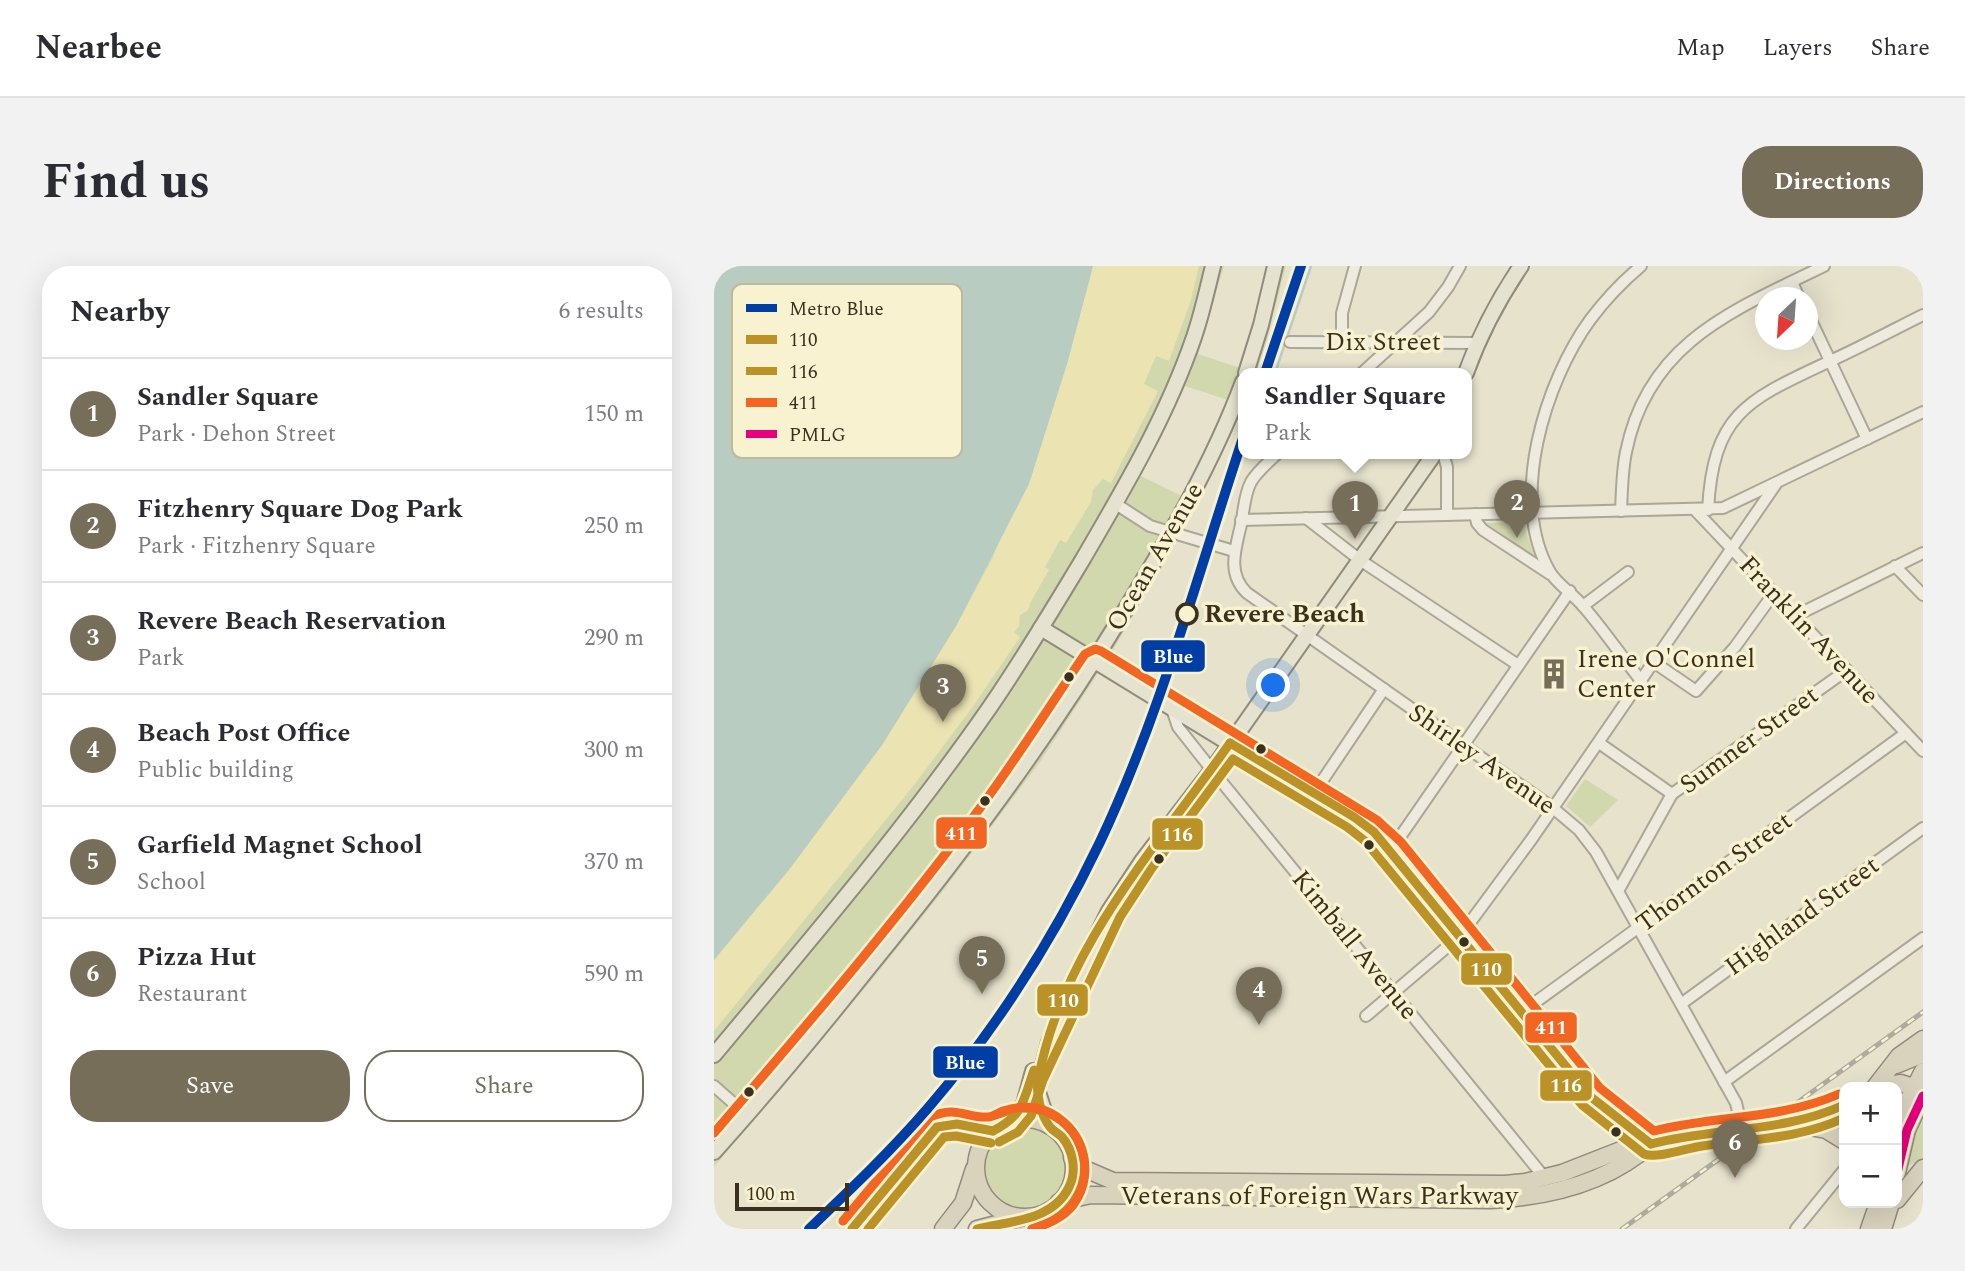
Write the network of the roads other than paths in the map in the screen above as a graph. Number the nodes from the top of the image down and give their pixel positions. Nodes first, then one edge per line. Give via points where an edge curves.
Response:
1 (1213, 266) edge
2 (1275, 266) edge
3 (1355, 266) edge
4 (1460, 266) edge
5 (1521, 266) edge
6 (1642, 266) edge
7 (1824, 266) edge
8 (1792, 282) junction
9 (1794, 287) edge
10 (1923, 315) edge
11 (1818, 335) edge
12 (1342, 341) junction
13 (1395, 341) junction
14 (1290, 342) dead end
15 (1477, 343) junction
16 (1830, 361) junction
17 (1248, 368) edge
18 (1367, 368) edge
19 (1468, 368) edge
20 (1238, 394) edge
21 (1923, 412) edge
22 (1867, 439) junction
23 (1272, 459) edge
24 (1431, 459) edge
25 (1445, 459) edge
26 (1778, 482) junction
27 (1116, 504) junction
28 (1708, 509) junction
29 (1695, 510) junction
30 (1621, 511) junction
31 (1533, 513) junction
32 (1475, 514) junction
33 (1447, 515) junction
34 (1390, 517) junction
35 (1306, 518) junction
36 (1241, 520) junction
37 (1171, 532) junction
38 (1733, 550) junction
39 (1234, 551) junction
40 (1923, 553) edge
41 (1360, 560) junction
42 (1895, 566) junction
43 (1628, 572) dead end
44 (1551, 574) junction
45 (1570, 591) junction
46 (1774, 593) junction
47 (1923, 595) edge
48 (1583, 606) junction
49 (1795, 616) junction
50 (1041, 628) junction
51 (1307, 635) junction
52 (1095, 661) junction
53 (1655, 663) junction
54 (1518, 665) junction
55 (1847, 670) junction
56 (1642, 682) junction
57 (1384, 689) junction
58 (1162, 703) junction
59 (1906, 733) junction
60 (1230, 743) junction
61 (1599, 743) junction
62 (1464, 744) junction
63 (1923, 751) edge
64 (1212, 770) junction
65 (1314, 793) junction
66 (1672, 794) junction
67 (1553, 808) junction
68 (1923, 828) edge
69 (1391, 850) junction
70 (1618, 891) junction
71 (1638, 927) junction
72 (1460, 936) junction
73 (1923, 939) edge
74 (1394, 993) junction
75 (1681, 1004) junction
76 (1522, 1012) junction
77 (1366, 1016) dead end
78 (1923, 1039) edge
79 (1049, 1042) junction
80 (1923, 1054) edge
81 (714, 1055) edge
82 (1889, 1067) junction
83 (1923, 1071) edge
84 (1724, 1082) junction
85 (1879, 1082) edge
86 (714, 1086) edge
87 (1902, 1086) edge
88 (1920, 1091) edge
89 (1839, 1107) edge
90 (751, 1110) junction
91 (1010, 1122) junction
92 (1790, 1125) junction
93 (1049, 1126) junction
94 (1738, 1126) junction
95 (1902, 1126) edge
96 (1839, 1138) edge
97 (1651, 1144) junction
98 (714, 1152) edge
99 (977, 1156) junction
100 (1072, 1158) junction
101 (1923, 1168) edge
102 (1902, 1174) edge
103 (1839, 1176) edge
104 (1544, 1177) junction
105 (1059, 1202) junction
106 (1885, 1209) edge
107 (1026, 1217) junction
108 (943, 1229) edge
109 (977, 1229) edge
110 (1796, 1229) edge
111 (1869, 1229) edge

1 - 27 main road via 1196,332 1169,400
2 - 17 main road
3 - 12 street via 1342,313
4 - 13 street via 1429,312
5 - 15 main road
6 - 31 street via 1619,285 1590,321 1550,395 1533,478
7 - 8 street
8 - 9 street
8 - 30 street via 1706,327 1653,383 1625,453
10 - 16 street
11 - 16 street
12 - 13 street, Dix Street
12 - 14 street, Dix Street
13 - 15 street, Dix Street
13 - 18 street
15 - 19 main road
16 - 22 street
16 - 28 street via 1770,389 1732,423 1711,468
20 - 37 main road, Ocean Avenue via 1211,459
21 - 22 street
22 - 26 street
23 - 36 street via 1250,485
24 - 34 main road
25 - 33 street
26 - 28 street via 1730,505
26 - 38 street
27 - 37 street via 1150,526
27 - 50 main road
28 - 29 street
29 - 30 street
29 - 38 street, Franklin Avenue
30 - 31 street
31 - 32 street
31 - 44 street via 1536,541
32 - 33 street
32 - 44 street via 1483,530
33 - 34 street
34 - 35 street
34 - 41 main road
35 - 36 street
35 - 41 street
36 - 39 street
37 - 39 street
37 - 52 main road, Ocean Avenue
38 - 46 street, Franklin Avenue
38 - 53 street
39 - 51 street, Shirley Avenue via 1236,577 1244,589
40 - 42 street
41 - 51 main road
41 - 54 street
42 - 47 street
42 - 49 street
43 - 48 street
44 - 45 street
45 - 48 street
45 - 54 street
46 - 49 street, Franklin Avenue
46 - 53 street via 1735,648 1696,691
48 - 56 street
49 - 55 street, Franklin Avenue
50 - 52 main road
50 - 81 main road via 939,776
51 - 57 street, Shirley Avenue
51 - 60 main road
52 - 58 main road
52 - 90 main road, Ocean Avenue via 994,810
53 - 56 street
54 - 62 street
55 - 59 street, Franklin Avenue
55 - 66 street, Sumner Street
56 - 61 street
57 - 62 street, Shirley Avenue
57 - 65 street
58 - 60 main road
58 - 64 street, Kimball Avenue
59 - 63 street, Franklin Avenue
59 - 71 street, Thornton Street
60 - 64 main road
60 - 65 main road
61 - 66 street
61 - 67 street
62 - 67 street, Shirley Avenue
62 - 69 street
64 - 74 street, Kimball Avenue
64 - 79 main road via 1109,911
65 - 69 main road via 1365,825
66 - 70 street, Sumner Street
67 - 70 street, Shirley Avenue via 1588,840
67 - 72 street
68 - 75 street, Highland Street
69 - 72 main road
70 - 71 street, Shirley Avenue
71 - 75 street, Shirley Avenue
71 - 76 street, Thornton Street
72 - 74 street
72 - 76 main road
73 - 84 street
74 - 77 street
74 - 104 street, Kimball Avenue
75 - 84 street, Shirley Avenue
76 - 97 main road via 1594,1100
78 - 82 highway
79 - 91 main road via 1031,1075 1024,1104
79 - 93 main road via 1037,1089
80 - 82 highway
82 - 85 highway
83 - 88 highway
84 - 94 street, Shirley Avenue via 1738,1108
86 - 90 street via 740,1109
87 - 88 highway
88 - 95 highway
89 - 92 highway, Veterans of Foreign Wars Parkway
90 - 98 main road, Ocean Avenue
91 - 93 highway via 1024,1119
91 - 99 highway via 989,1135
92 - 94 highway, Veterans of Foreign Wars Parkway, bridge
92 - 96 highway, Veterans of Foreign Wars Parkway via 1823,1129
93 - 100 highway via 1068,1146
94 - 97 highway, Veterans of Foreign Wars Parkway
97 - 104 highway, Veterans of Foreign Wars Parkway via 1625,1148 1583,1167
97 - 105 highway, Veterans of Foreign Wars Parkway via 1597,1178 1524,1198 1091,1195
99 - 107 highway via 983,1193 1001,1211
99 - 108 highway via 963,1203
100 - 104 highway, Veterans of Foreign Wars Parkway via 1101,1178 1126,1181 1474,1185
100 - 105 highway via 1070,1187
101 - 102 highway
101 - 106 highway
103 - 110 street
105 - 107 highway via 1044,1213
106 - 111 highway
107 - 109 highway

